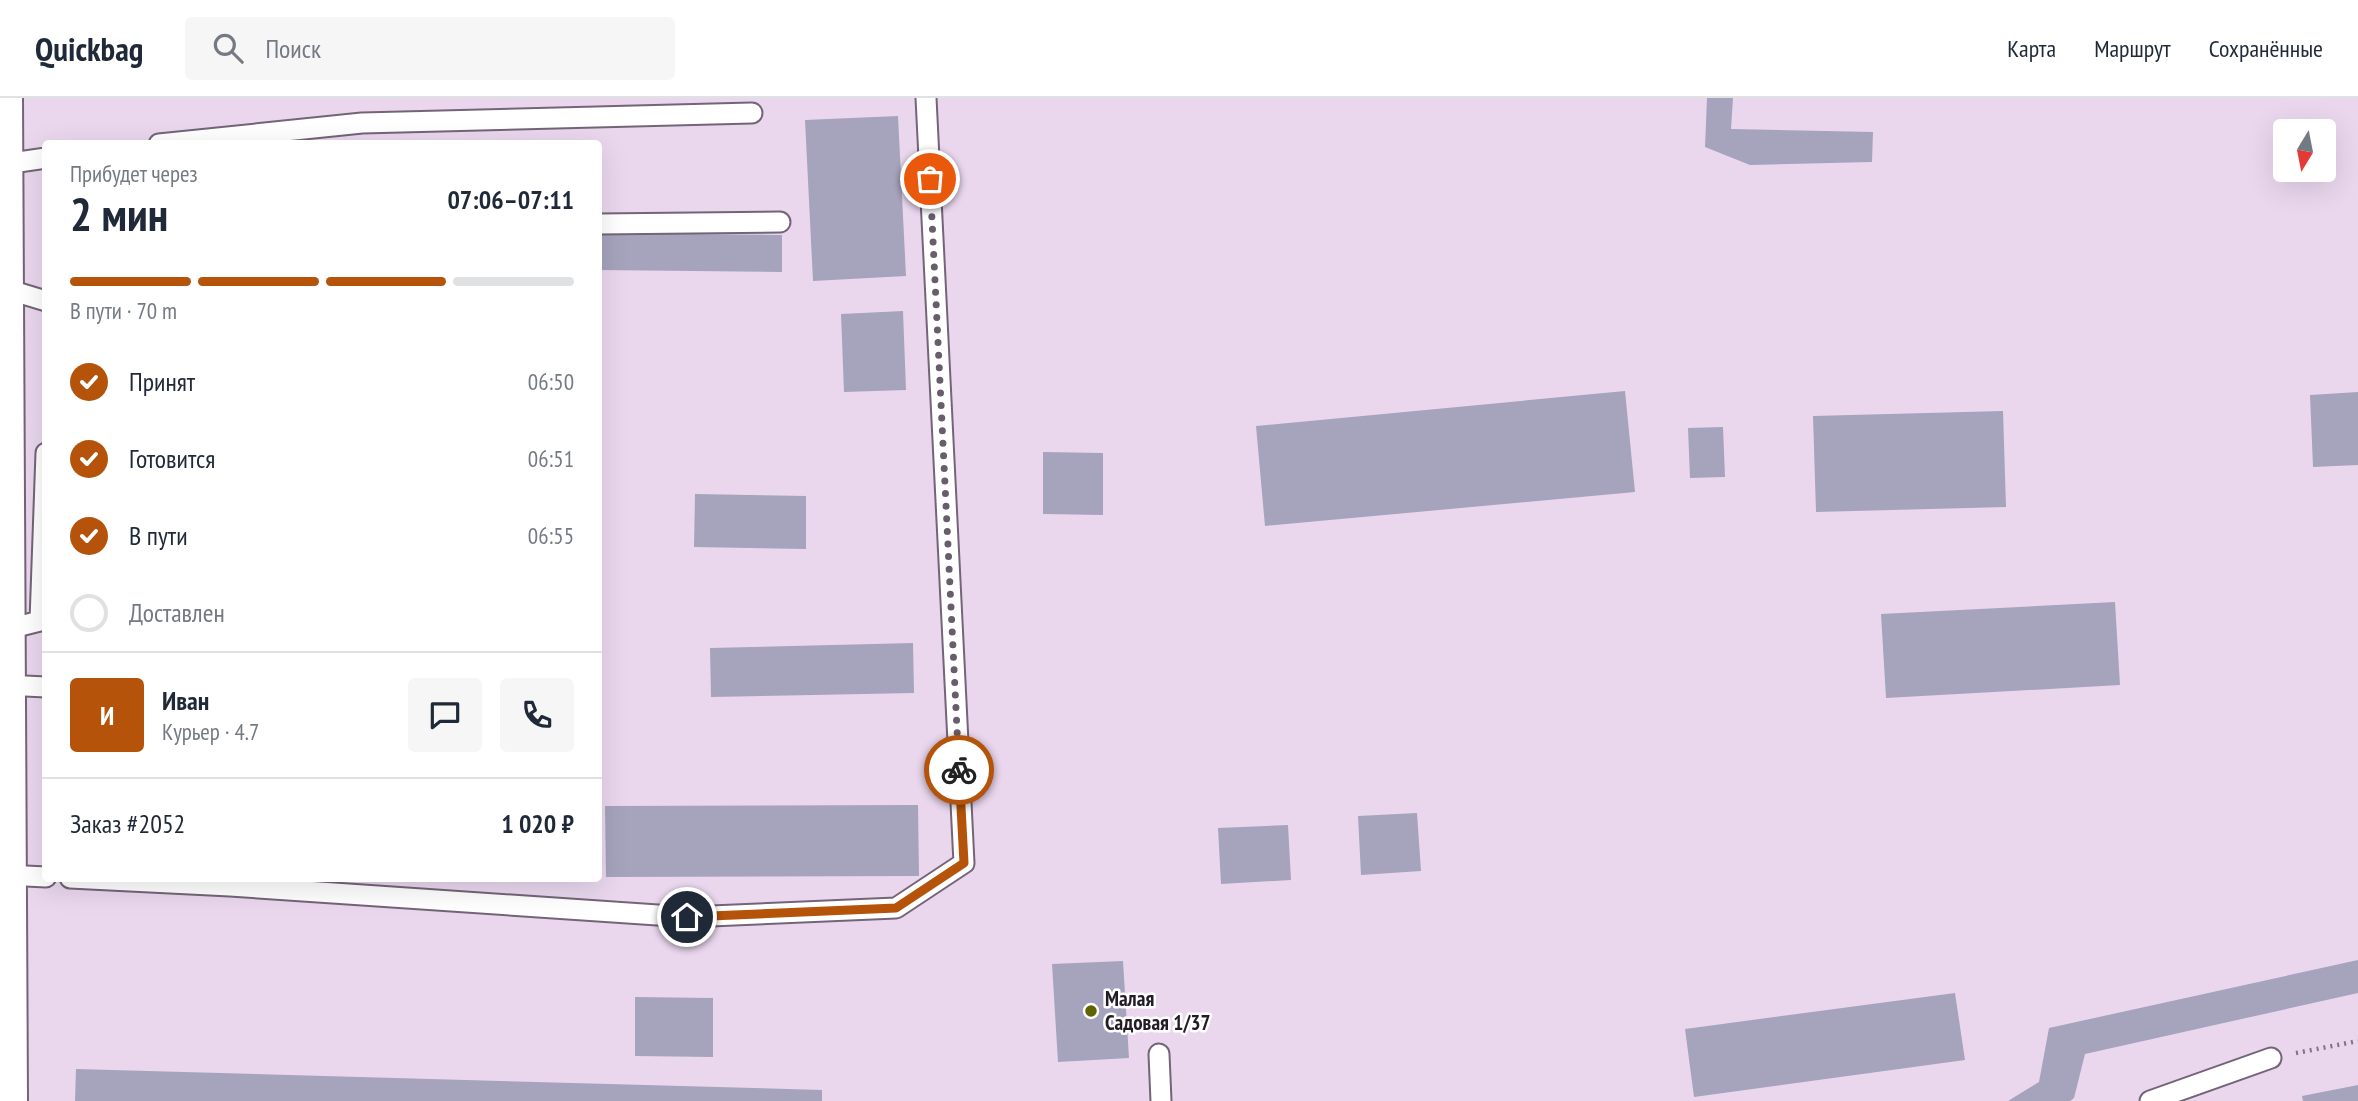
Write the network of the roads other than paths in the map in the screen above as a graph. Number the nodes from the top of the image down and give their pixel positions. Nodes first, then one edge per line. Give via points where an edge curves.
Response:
1 (3, 98) edge
2 (926, 98) edge
3 (752, 113) dead end
4 (362, 123) junction
5 (196, 140) edge
6 (363, 140) edge
7 (42, 159) edge
8 (5, 164) junction
9 (780, 222) dead end
10 (602, 224) edge
11 (42, 302) edge
12 (2, 307) edge
13 (4, 495) junction
14 (42, 496) edge
15 (42, 571) edge
16 (4, 630) junction
17 (3, 675) edge
18 (42, 686) edge
19 (6, 875) junction
20 (42, 877) edge
21 (150, 882) edge
22 (3, 974) edge
23 (4, 1041) edge
24 (1159, 1054) dead end
25 (2271, 1058) road end
26 (8, 1101) edge
27 (1161, 1101) edge
28 (2150, 1101) edge

1 - 8 street
2 - 21 lane via 964,863 896,908 687,917
3 - 4 lane
4 - 5 lane
4 - 6 lane
7 - 8 lane
8 - 12 street
9 - 10 lane
11 - 12 lane
12 - 13 street
13 - 14 lane
13 - 16 street
15 - 16 lane via 40,621
16 - 17 street
17 - 18 lane
17 - 19 street
19 - 20 lane
19 - 22 street
22 - 23 street
23 - 26 street
24 - 27 lane
25 - 28 lane

